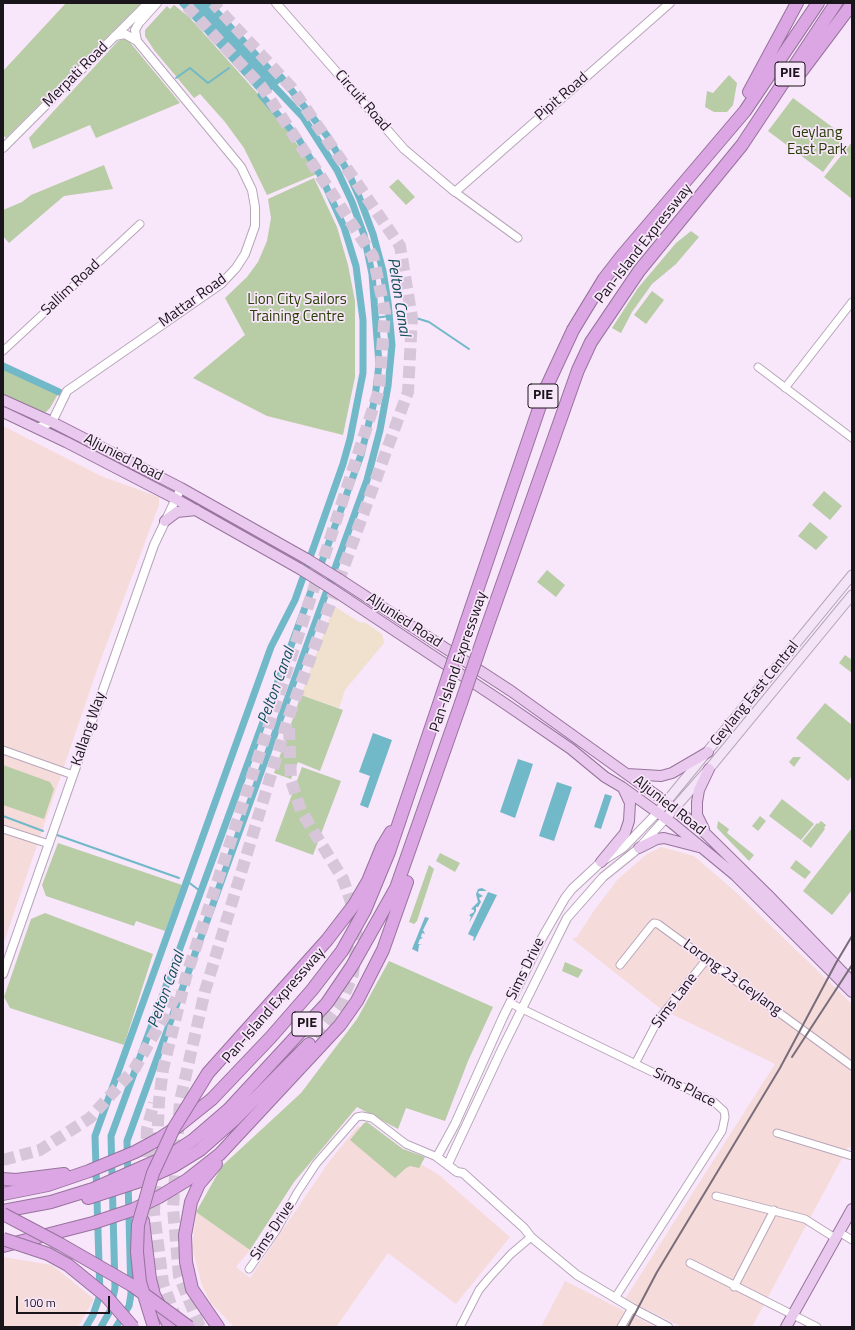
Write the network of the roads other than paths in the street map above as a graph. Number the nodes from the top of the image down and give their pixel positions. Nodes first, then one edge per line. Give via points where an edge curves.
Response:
1 (148, 3) edge
2 (157, 3) edge
3 (276, 3) edge
4 (670, 3) edge
5 (797, 3) edge
6 (818, 3) edge
7 (836, 3) edge
8 (852, 4) edge
9 (115, 36) junction
10 (137, 41) junction
11 (745, 111) junction
12 (742, 145) junction
13 (3, 148) edge
14 (455, 192) junction
15 (140, 224) dead end
16 (518, 238) dead end
17 (852, 302) edge
18 (852, 309) edge
19 (3, 351) edge
20 (758, 367) dead end
21 (787, 390) junction
22 (3, 400) edge
23 (3, 412) edge
24 (52, 422) junction
25 (37, 428) junction
26 (852, 438) edge
27 (182, 488) junction
28 (176, 499) junction
29 (196, 510) junction
30 (165, 521) junction
31 (852, 575) edge
32 (852, 595) edge
33 (3, 750) edge
34 (708, 752) junction
35 (709, 769) junction
36 (627, 774) junction
37 (73, 775) junction
38 (622, 787) junction
39 (665, 802) junction
40 (675, 809) junction
41 (661, 816) junction
42 (3, 829) edge
43 (705, 833) junction
44 (50, 841) junction
45 (639, 848) junction
46 (706, 850) junction
47 (383, 855) junction
48 (601, 862) junction
49 (406, 863) junction
50 (706, 960) junction
51 (620, 965) dead end
52 (3, 974) edge
53 (852, 982) edge
54 (852, 992) edge
55 (510, 1003) junction
56 (522, 1009) junction
57 (309, 1044) tunnel mouth
58 (635, 1064) junction
59 (852, 1066) edge
60 (777, 1133) dead end
61 (220, 1154) junction
62 (435, 1155) junction
63 (852, 1156) edge
64 (448, 1164) junction
65 (91, 1170) junction
66 (3, 1179) edge
67 (93, 1193) junction
68 (3, 1194) edge
69 (716, 1196) dead end
70 (852, 1209) edge
71 (774, 1210) junction
72 (3, 1211) edge
73 (3, 1214) edge
74 (143, 1220) dead end
75 (529, 1235) junction
76 (837, 1235) junction
77 (3, 1239) edge
78 (852, 1240) edge
79 (3, 1246) edge
80 (690, 1263) dead end
81 (249, 1269) dead end
82 (734, 1287) junction
83 (615, 1298) junction
84 (632, 1308) junction
85 (794, 1314) junction
86 (133, 1327) edge
87 (154, 1327) edge
88 (170, 1327) edge
89 (189, 1327) edge
90 (218, 1327) edge
91 (460, 1327) edge
92 (621, 1327) edge
93 (668, 1327) edge
94 (786, 1327) edge
95 (818, 1327) edge

1 - 9 street, Merpati Road
2 - 10 street via 135,30
3 - 14 street, Circuit Road via 404,149
4 - 14 street, Pipit Road
5 - 11 highway via 750,90
6 - 11 highway, Pan-Island Expressway / PIE
7 - 12 highway, Pan-Island Expressway / PIE
8 - 12 highway
9 - 10 street via 125,34
9 - 13 street, Merpati Road
10 - 24 street, Mattar Road via 241,167 252,190 255,226 245,254 221,284 67,391
11 - 47 highway, Pan-Island Expressway / PIE, bridge via 673,198 641,232 604,280 562,350 546,388 398,823 382,846
12 - 49 highway, Pan-Island Expressway / PIE, bridge via 640,271 598,330 578,370
14 - 16 street
15 - 19 street, Sallim Road
17 - 21 street
18 - 21 street
20 - 21 street
21 - 26 street
22 - 24 main road, Aljunied Road
23 - 25 main road, Aljunied Road
24 - 25 street
24 - 27 main road, Aljunied Road
25 - 28 main road, Aljunied Road
27 - 28 street, Kallang Way
27 - 36 main road, Aljunied Road, bridge via 339,579 511,691
28 - 29 main road, Aljunied Road
28 - 30 street, Kallang Way
29 - 30 main road via 177,512
29 - 38 main road, Aljunied Road, bridge via 332,589 504,702
30 - 37 street, Kallang Way via 154,545
31 - 34 main road, Geylang East Central
32 - 35 main road, Geylang East Central
33 - 37 street
34 - 36 main road via 672,773 660,776
34 - 39 main road, Geylang East Central
35 - 40 main road, Geylang East Central
35 - 43 main road via 699,790 697,802 697,815
36 - 39 main road, Aljunied Road
37 - 44 street, Kallang Way
38 - 41 main road, Aljunied Road
38 - 48 main road via 630,803 629,821 625,833
39 - 40 main road, Aljunied Road
39 - 41 main road, Geylang East Central
40 - 41 main road, Geylang East Central
40 - 43 main road, Aljunied Road
41 - 45 street, Sims Drive
41 - 46 main road, Aljunied Road
41 - 48 street, Sims Drive via 623,848
42 - 44 street
43 - 53 main road, Aljunied Road
44 - 52 street, Kallang Way
45 - 46 main road via 664,838
45 - 56 street, Sims Drive via 603,877 567,918
46 - 54 main road, Aljunied Road via 735,875
47 - 65 highway, Pan-Island Expressway / PIE via 364,910 342,951 272,1037 212,1099 177,1127 135,1152
47 - 87 highway, bridge via 354,905 327,940 208,1073 174,1128 153,1173 138,1225 140,1282
48 - 55 street, Sims Drive via 565,898
49 - 61 highway via 408,877 383,950 357,1001 340,1025
49 - 67 highway, Pan-Island Expressway / PIE via 381,917 327,1003 214,1123 170,1155
50 - 51 street, Lorong 23 Geylang via 658,924 654,924
50 - 58 street, Sims Lane via 658,1020
50 - 59 street, Lorong 23 Geylang
55 - 56 street, Sims Place
55 - 62 street, Sims Drive via 455,1124
56 - 58 street, Sims Place
56 - 64 street, Sims Drive
57 - 67 highway via 218,1136 188,1158 134,1184
58 - 83 street, Sims Place via 714,1102 724,1111 725,1117 722,1131
60 - 63 street
61 - 79 highway via 187,1180 132,1210 93,1223
61 - 90 highway via 218,1161 199,1184 191,1202 185,1235 186,1262 192,1289
62 - 64 street
62 - 81 street, Sims Drive via 406,1144 376,1120 357,1117 316,1164 280,1225
64 - 75 street via 521,1232
65 - 66 highway via 16,1180
65 - 68 highway, Pan-Island Expressway / PIE via 48,1185
67 - 72 highway, Pan-Island Expressway / PIE
69 - 71 street
70 - 76 main road
71 - 76 street via 805,1219
71 - 82 street
73 - 89 highway, bridge via 133,1286
74 - 88 highway via 150,1280 154,1295
75 - 83 street via 577,1275
75 - 91 street via 479,1290
76 - 78 street
76 - 85 main road
77 - 86 highway, bridge via 48,1254 68,1265 106,1296
80 - 82 street
82 - 85 street
83 - 84 street
84 - 92 street
84 - 93 street
85 - 94 main road
85 - 95 street

